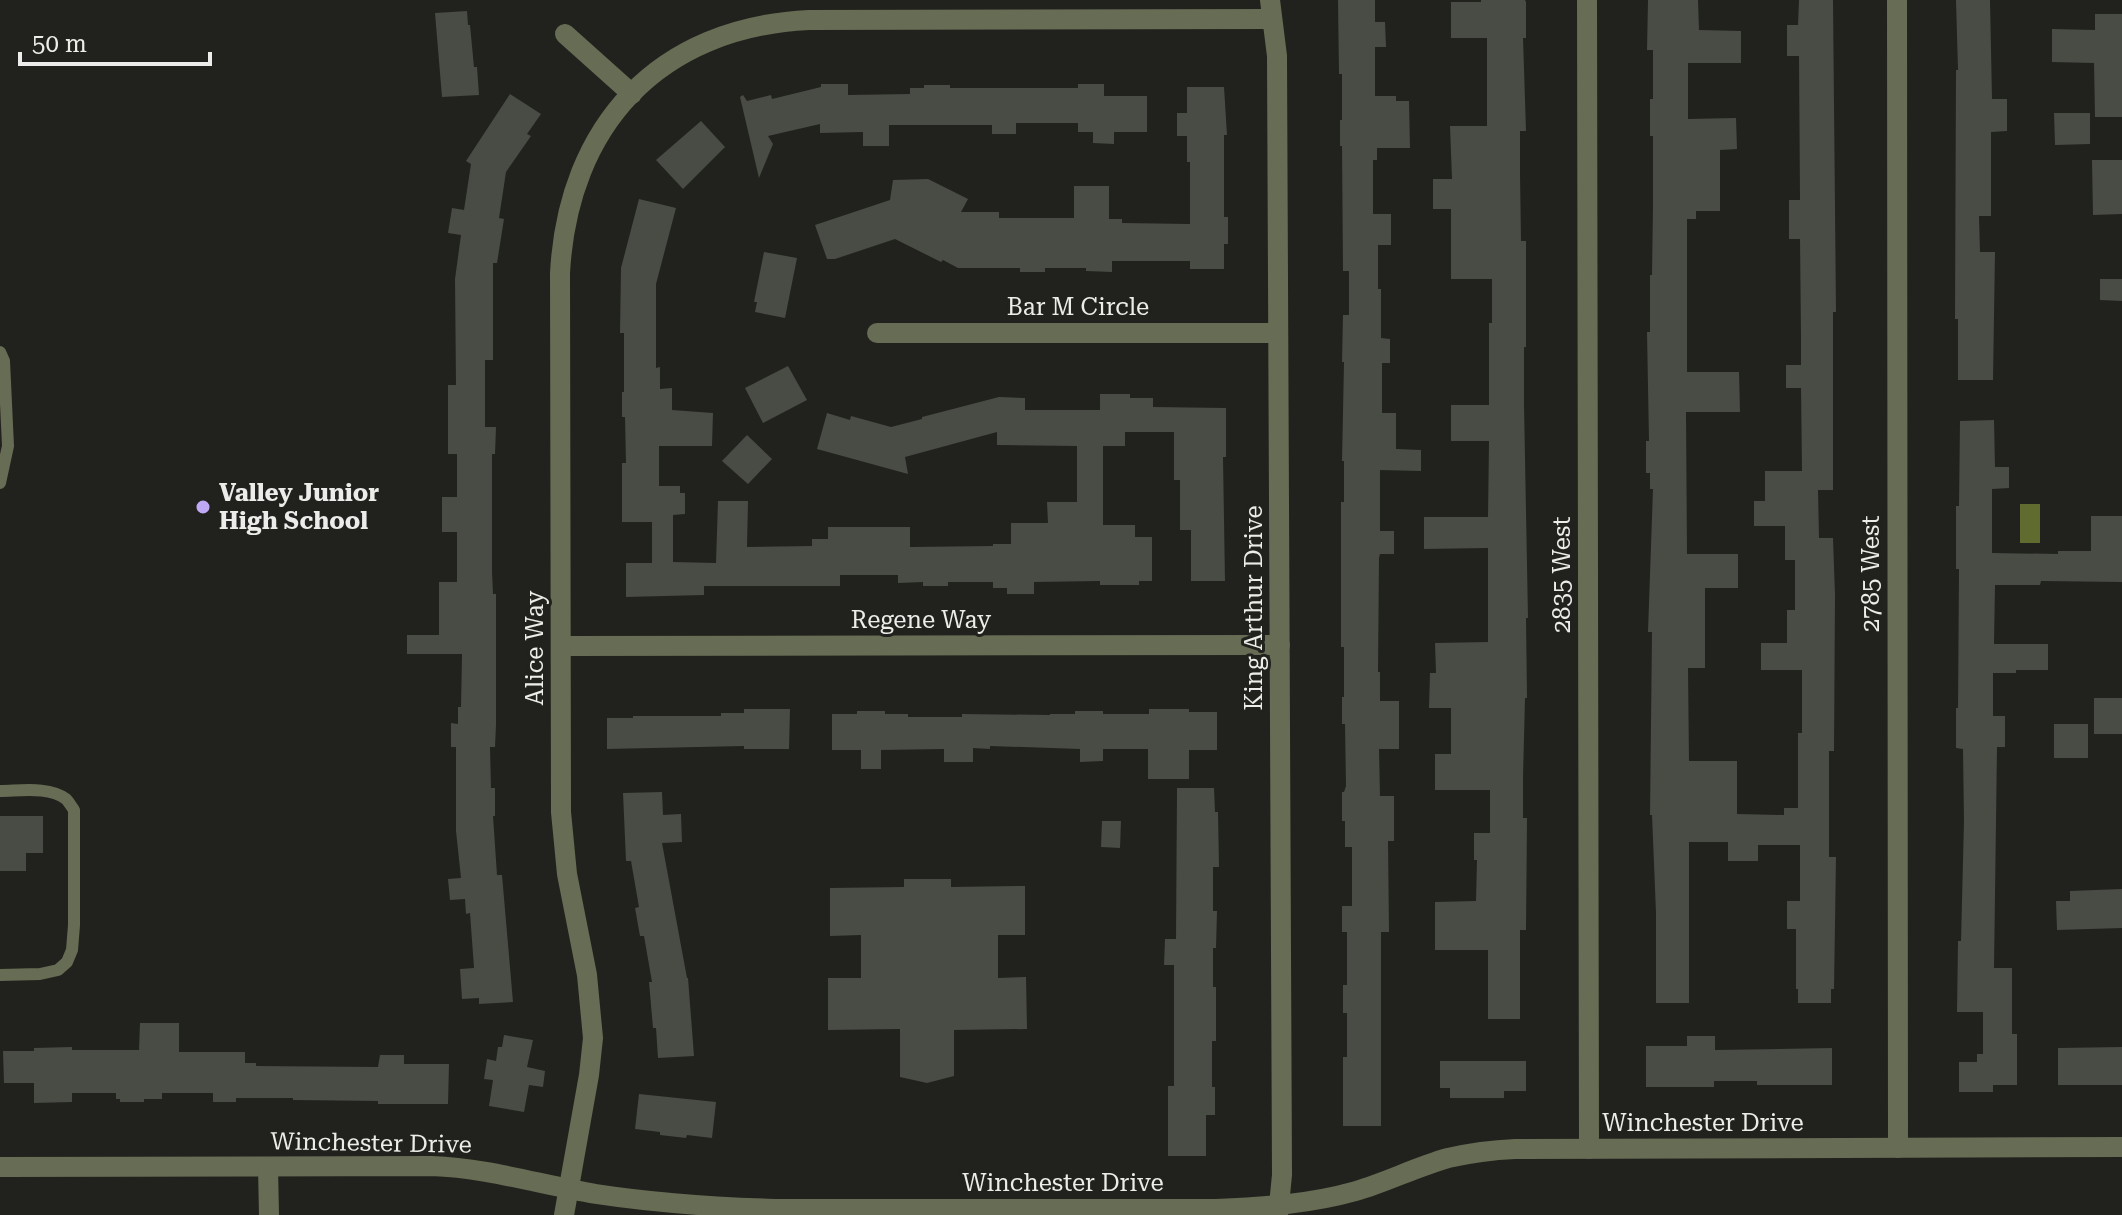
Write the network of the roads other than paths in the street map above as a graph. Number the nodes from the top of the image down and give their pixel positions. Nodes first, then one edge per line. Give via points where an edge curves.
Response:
1 (1587, 0) edge
2 (1897, 0) edge
3 (1271, 10) edge
4 (565, 34) dead end
5 (632, 94) junction
6 (877, 333) dead end
7 (1278, 333) junction
8 (0, 352) edge
9 (0, 483) edge
10 (1280, 645) junction
11 (562, 646) junction
12 (0, 791) edge
13 (0, 975) edge
14 (2122, 1147) edge
15 (1898, 1148) junction
16 (1589, 1149) junction
17 (0, 1167) edge
18 (268, 1167) junction
19 (569, 1189) junction
20 (1279, 1210) edge
21 (269, 1215) edge
22 (564, 1215) edge

1 - 16 street, 2835 West
2 - 15 street, 2785 West
3 - 5 street, Alice Way via 782,21 702,42
3 - 7 street, King Arthur Drive via 1277,56
4 - 5 street
5 - 11 street, Alice Way via 610,118 580,172 561,248
6 - 7 street, Bar M Circle
7 - 10 street, King Arthur Drive
8 - 9 lane via 8,446
10 - 11 street, Regene Way
10 - 20 street, King Arthur Drive
11 - 19 street, Alice Way via 563,843 593,1038
12 - 13 lane via 53,794 74,810 74,925 72,950 58,970
14 - 15 street, Winchester Drive
15 - 16 street, Winchester Drive
16 - 20 street, Winchester Drive via 1468,1154
17 - 18 street, Winchester Drive
18 - 19 street, Winchester Drive via 452,1167
18 - 21 street
19 - 20 street, Winchester Drive via 775,1209
19 - 22 street, Alice Way

